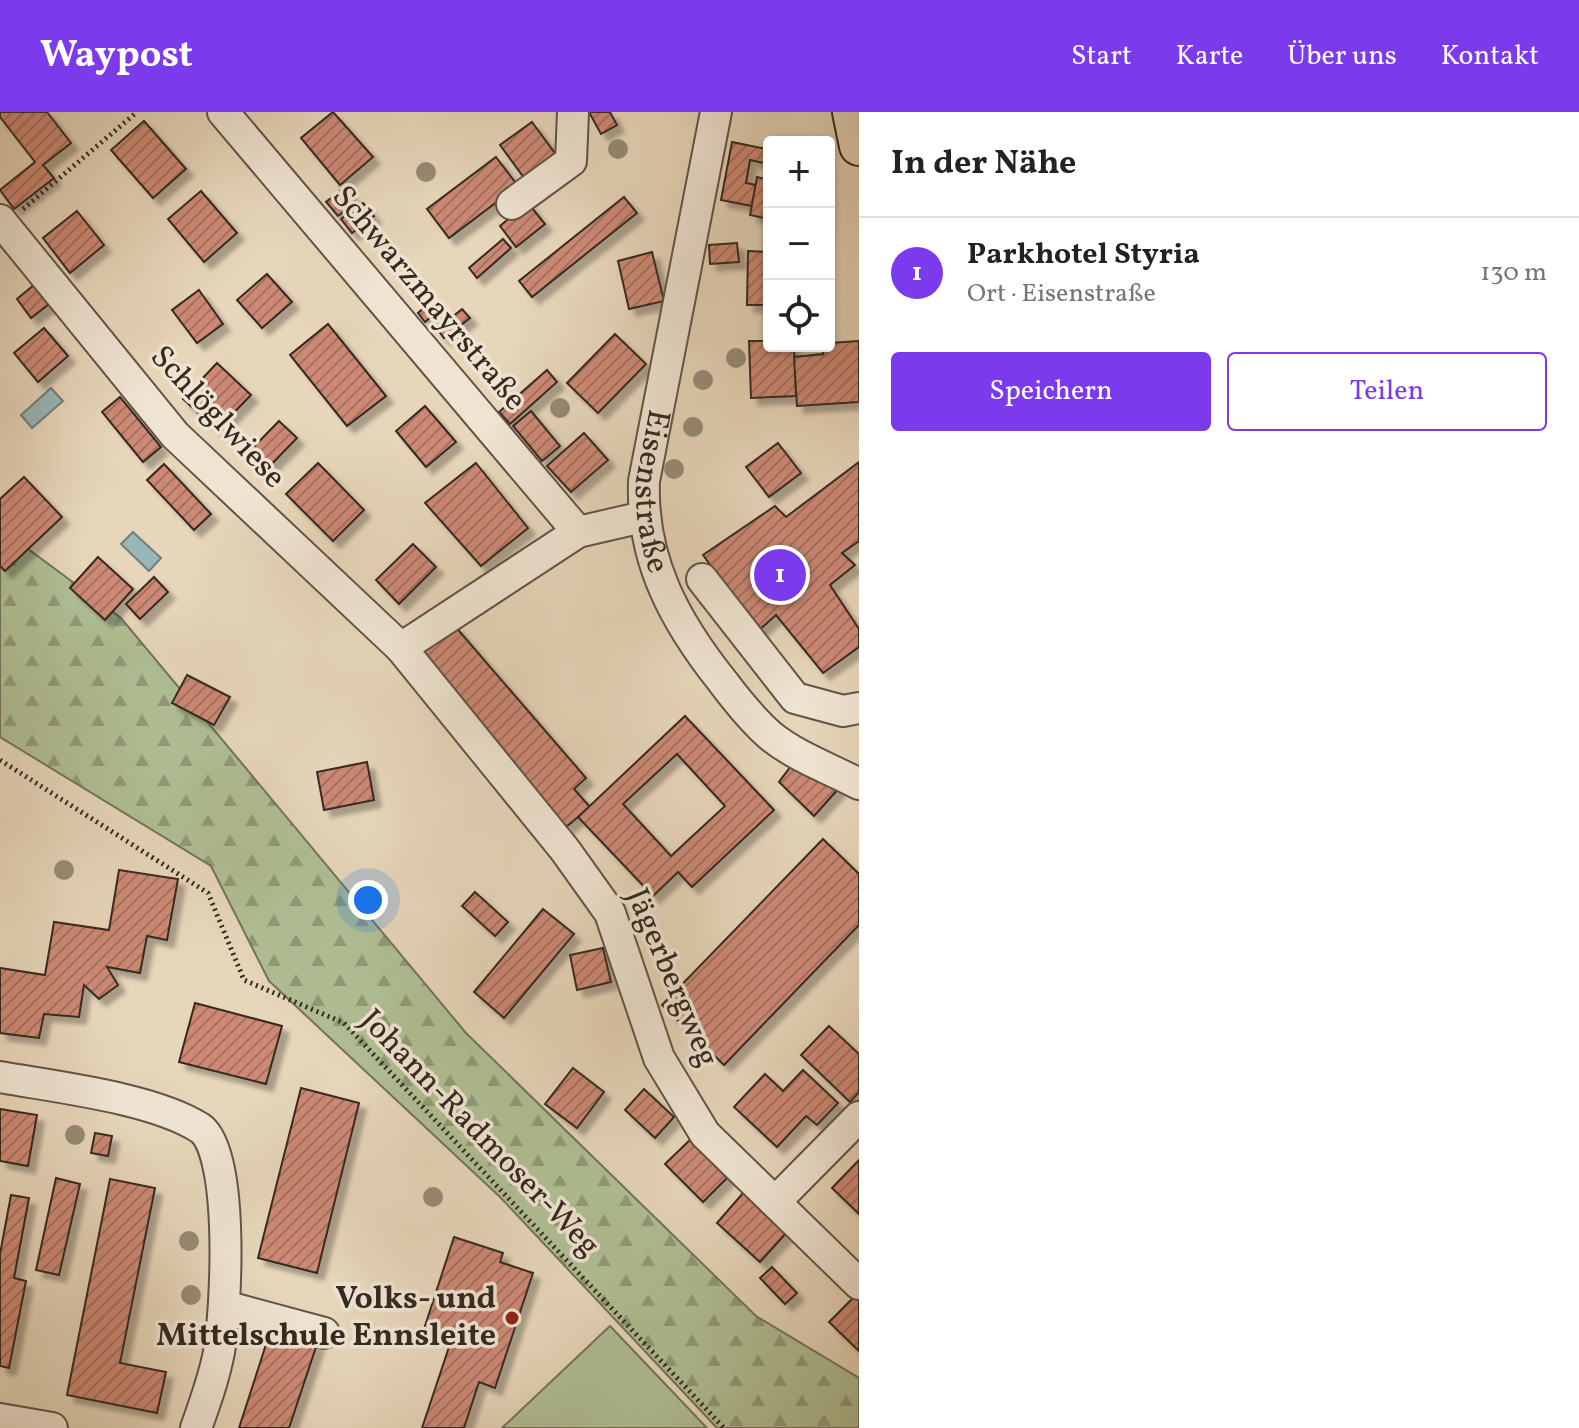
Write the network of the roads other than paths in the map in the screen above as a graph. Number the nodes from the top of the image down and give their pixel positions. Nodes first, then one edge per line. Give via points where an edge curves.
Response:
1 (223, 112) edge
2 (573, 112) edge
3 (716, 112) edge
4 (852, 112) edge
5 (859, 146) edge
6 (512, 204) dead end
7 (2, 223) edge
8 (643, 517) junction
9 (578, 532) junction
10 (702, 579) dead end
11 (401, 648) junction
12 (859, 708) edge
13 (859, 784) edge
14 (0, 1077) edge
15 (859, 1117) edge
16 (775, 1202) junction
17 (857, 1278) edge
18 (224, 1306) junction
19 (324, 1333) dead end
20 (0, 1419) edge
21 (52, 1428) edge
22 (196, 1428) edge

1 - 9 street, Schwarzmayrstraße
2 - 6 street via 571,161
3 - 8 street, Eisenstraße via 644,481
4 - 5 main road
7 - 11 street, Schlöglwiese via 175,435
8 - 9 street
8 - 13 street, Eisenstraße via 660,583 677,617 747,712 775,739
9 - 11 street
10 - 12 street via 795,698 843,711
11 - 16 street, Jägerbergweg via 593,887 617,930 646,1027 678,1092 705,1134
14 - 18 street via 150,1108 202,1129 220,1162
15 - 16 street
16 - 17 street, Jägerbergweg
18 - 19 street
18 - 22 street via 219,1352
20 - 21 street

